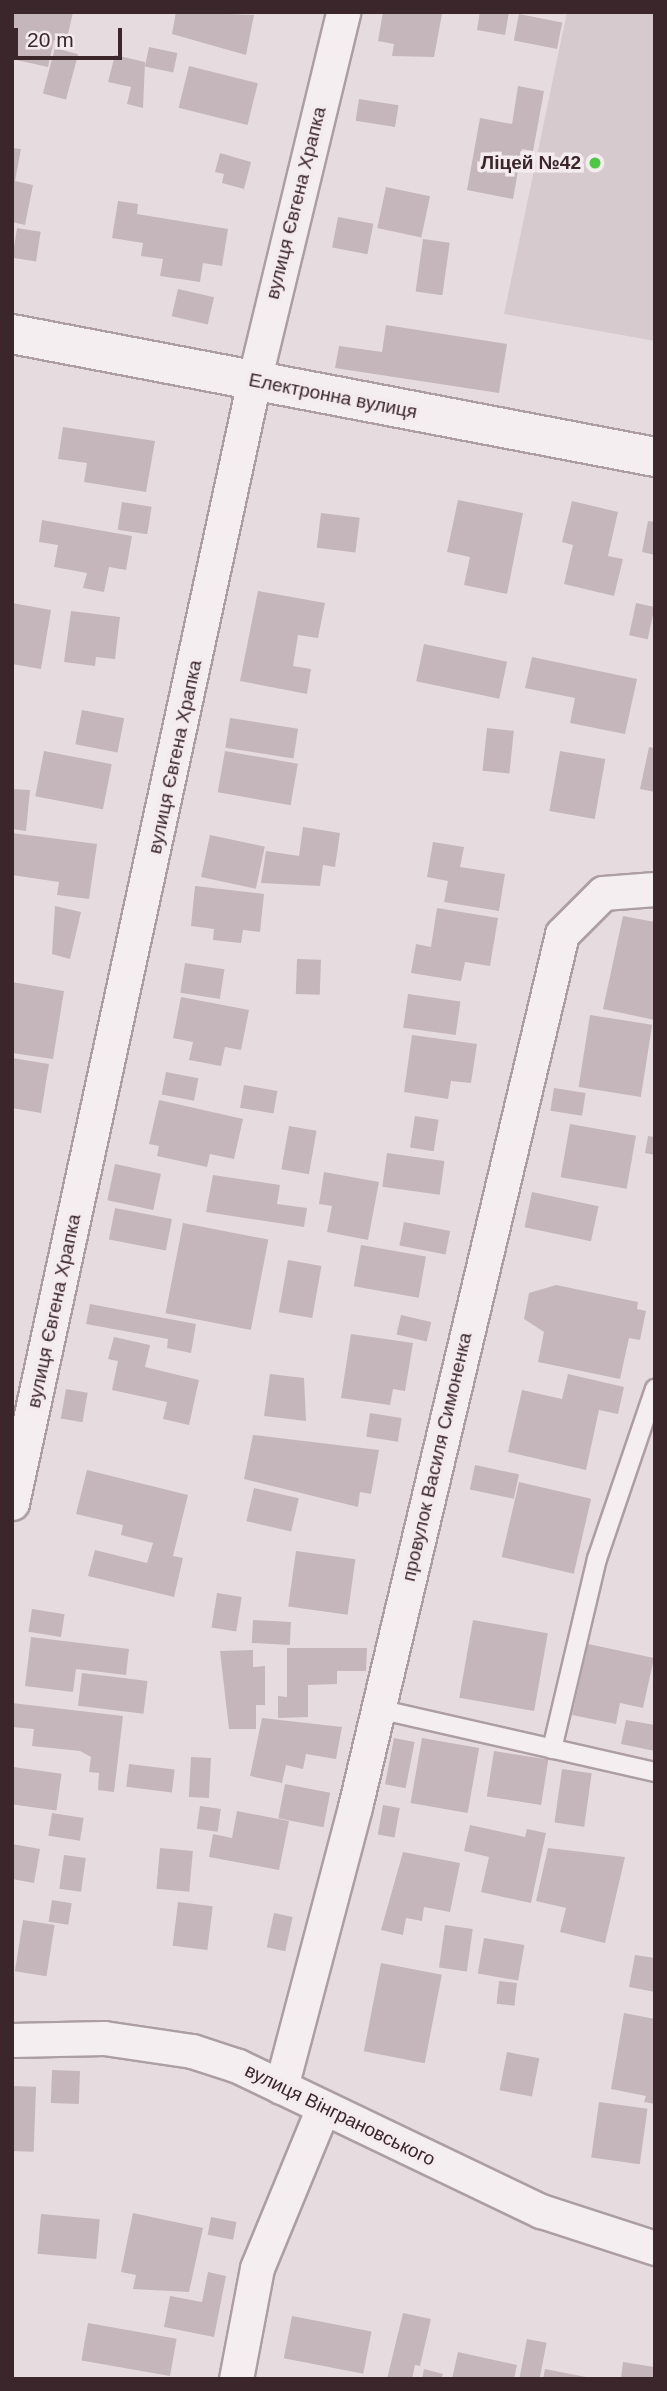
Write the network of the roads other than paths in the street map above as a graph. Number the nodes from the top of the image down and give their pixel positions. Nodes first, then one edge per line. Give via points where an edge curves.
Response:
1 (343, 12) edge
2 (12, 334) edge
3 (254, 381) junction
4 (655, 457) edge
5 (655, 889) edge
6 (655, 1389) edge
7 (12, 1503) edge
8 (378, 1709) junction
9 (552, 1749) junction
10 (655, 1772) edge
11 (12, 2039) edge
12 (281, 2087) junction
13 (323, 2108) junction
14 (655, 2248) edge
15 (236, 2379) edge

1 - 3 street, вулиця Євгена Храпка
2 - 3 street, Електронна вулиця
3 - 4 street, Електронна вулиця
3 - 7 street, вулиця Євгена Храпка
5 - 8 street, провулок Василя Симоненка via 603,893 562,934
6 - 9 lane via 597,1559
8 - 9 lane
8 - 12 street, провулок Василя Симоненка
9 - 10 lane
11 - 12 street, вулиця Вінграновського via 143,2041 204,2054
12 - 13 street, вулиця Вінграновського
13 - 14 street, вулиця Вінграновського via 541,2211
13 - 15 street via 257,2268

